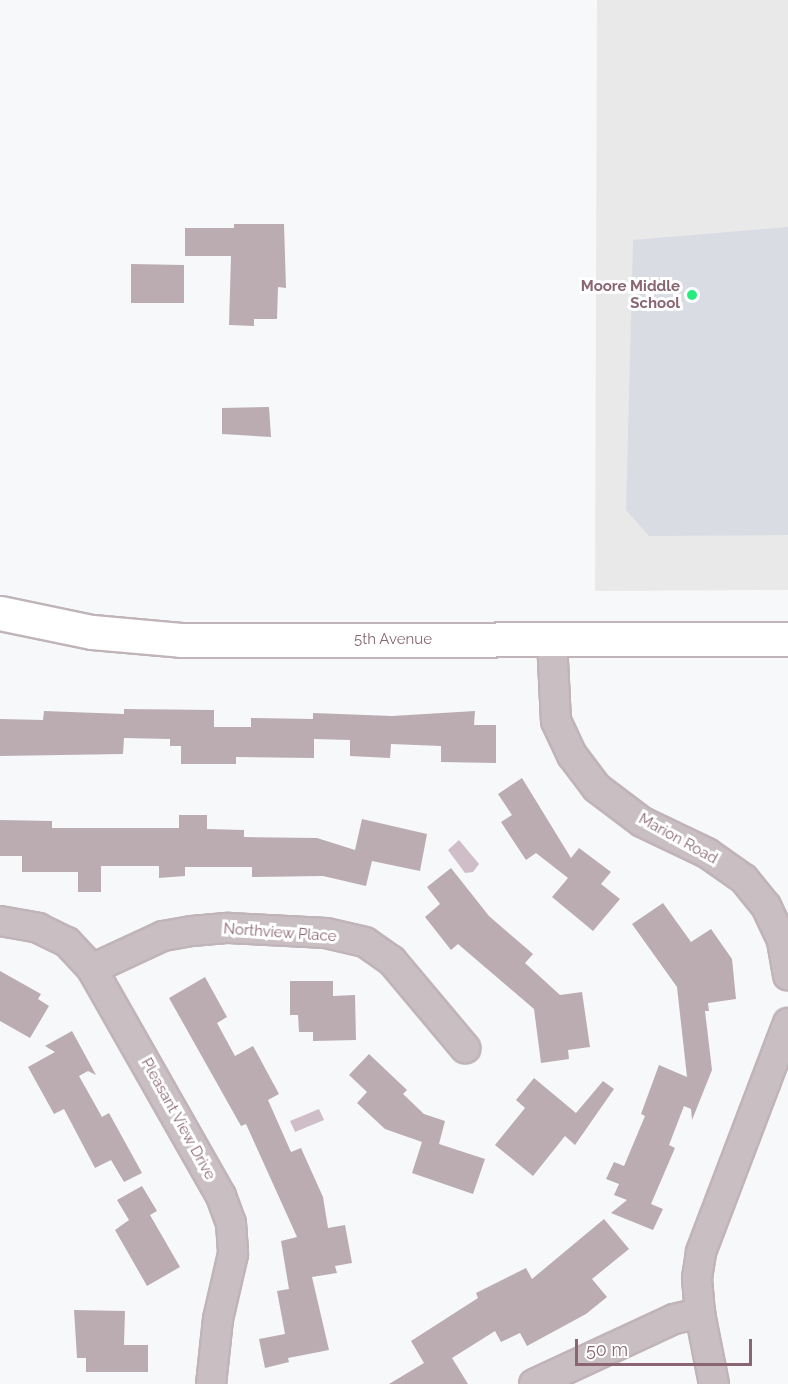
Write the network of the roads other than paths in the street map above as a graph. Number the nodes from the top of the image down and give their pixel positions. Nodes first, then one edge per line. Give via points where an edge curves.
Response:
1 (0, 613) edge
2 (788, 639) edge
3 (552, 640) junction
4 (0, 921) edge
5 (92, 969) junction
6 (788, 975) edge
7 (788, 1023) edge
8 (465, 1048) dead end
9 (700, 1313) junction
10 (211, 1384) edge
11 (534, 1384) edge
12 (714, 1384) edge

1 - 3 main road, 5th Avenue via 92,633 181,640
2 - 3 main road, 5th Avenue
3 - 6 street, Marion Road via 556,721 572,755 597,788 642,822 707,853 744,879 766,906
4 - 5 street, Pleasant View Drive via 38,928 67,942
5 - 8 street, Northview Place via 163,936 192,931 229,928 326,933 365,942 392,961
5 - 10 street, Pleasant View Drive via 177,1115 231,1223 233,1254 216,1330
7 - 9 street via 701,1252 697,1278
9 - 11 street via 674,1319
9 - 12 street

